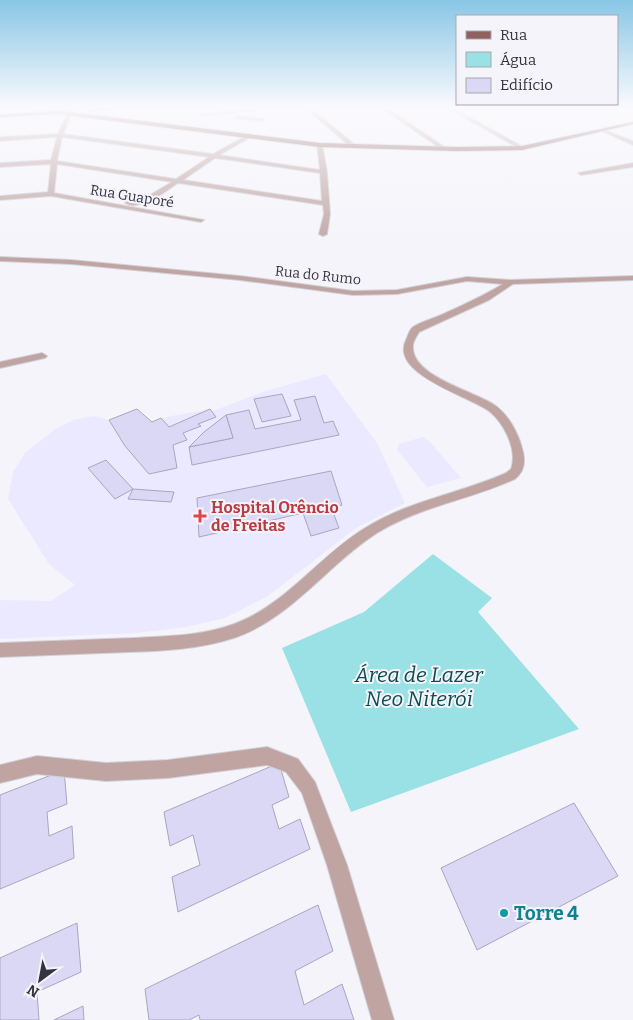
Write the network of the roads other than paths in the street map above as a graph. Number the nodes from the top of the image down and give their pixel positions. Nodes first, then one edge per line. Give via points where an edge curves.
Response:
1 (55, 154) edge
2 (196, 154) edge
3 (218, 154) edge
4 (321, 154) edge
5 (214, 156) junction
6 (53, 162) junction
7 (0, 165) edge
8 (633, 165) edge
9 (324, 172) junction
10 (581, 173) dead end
11 (178, 180) junction
12 (51, 194) junction
13 (0, 198) edge
14 (73, 198) junction
15 (325, 203) junction
16 (201, 220) dead end
17 (324, 234) dead end
18 (0, 258) edge
19 (633, 278) edge
20 (511, 282) junction
21 (42, 356) dead end
22 (0, 365) edge
23 (0, 650) edge
24 (0, 774) edge
25 (383, 1020) edge

1 - 6 street
2 - 5 street
3 - 5 street
4 - 9 street
5 - 9 street
5 - 11 street
6 - 7 street
6 - 11 street
6 - 12 street
8 - 10 street
9 - 15 street
11 - 14 street via 153,197 135,203
11 - 15 street
12 - 13 street, Rua Guaporé
12 - 14 street, Rua Guaporé
14 - 16 street, Rua Guaporé
15 - 17 street
18 - 20 street, Rua do Rumo via 240,278 354,293 397,292 467,279
19 - 20 street, Rua do Rumo
20 - 23 street via 486,298 415,330 408,346 416,365 434,381 483,402 499,414 516,442 520,461 515,473 411,510 370,531 270,613 217,637 164,644
21 - 22 street
24 - 25 street via 36,765 106,772 168,769 267,756 292,764 309,788 337,865

